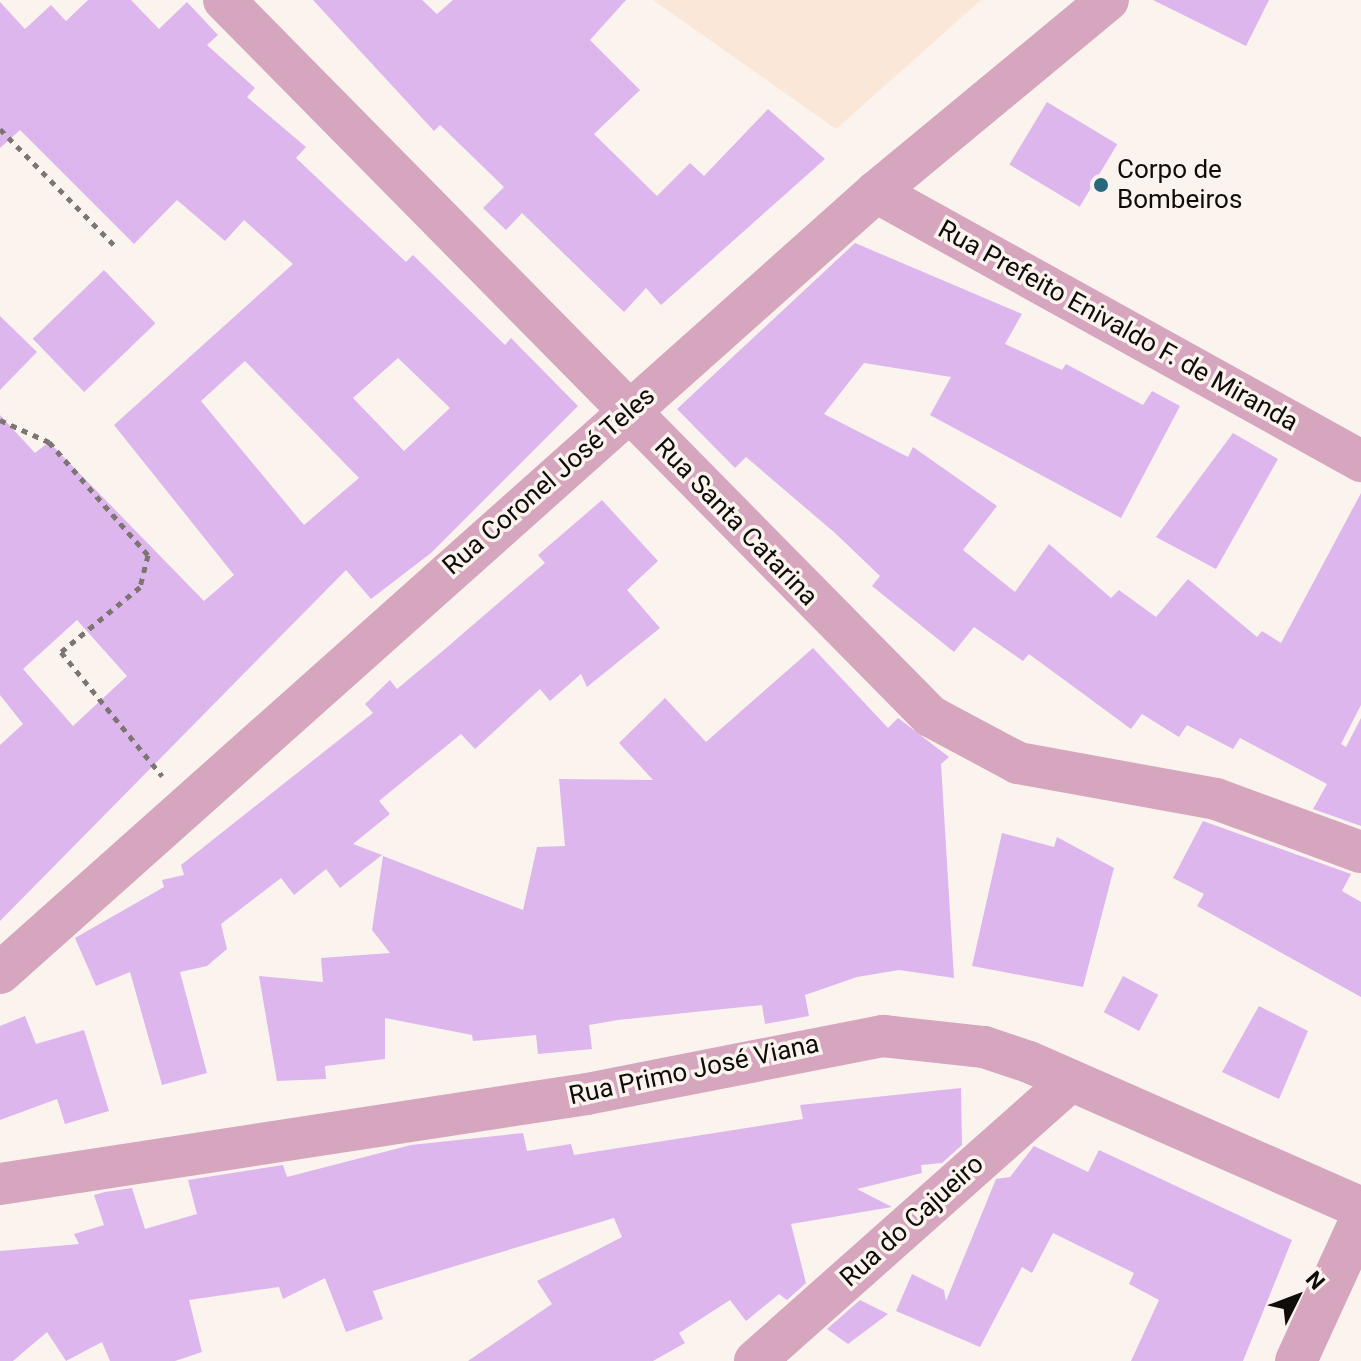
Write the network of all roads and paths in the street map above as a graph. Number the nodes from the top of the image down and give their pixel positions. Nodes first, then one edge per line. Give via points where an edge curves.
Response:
1 (224, 0) edge
2 (1108, 0) edge
3 (0, 129) edge
4 (876, 192) junction
5 (114, 245) dead end
6 (628, 412) junction
7 (0, 420) edge
8 (1361, 461) edge
9 (186, 806) junction
10 (1361, 852) edge
11 (0, 973) edge
12 (1069, 1082) junction
13 (0, 1184) edge
14 (1361, 1208) edge
15 (1361, 1219) edge
16 (755, 1361) edge
17 (1296, 1361) edge

1 - 6 street, Rua Santa Catarina
2 - 4 street, Rua Coronel José Teles
3 - 5 path
4 - 6 street, Rua Coronel José Teles
4 - 8 street, Rua Prefeito Enivaldo F. de Miranda
6 - 9 street, Rua Coronel José Teles
6 - 10 street, Rua Santa Catarina via 930,716 983,750 1018,763 1216,799
7 - 9 path via 49,442 148,555 140,587 61,652
9 - 11 street, Rua Coronel José Teles
12 - 13 street, Rua Primo José Viana via 984,1047 883,1036 587,1094
12 - 14 street, Rua Primo José Viana
12 - 16 street, Rua do Cajueiro
15 - 17 street

